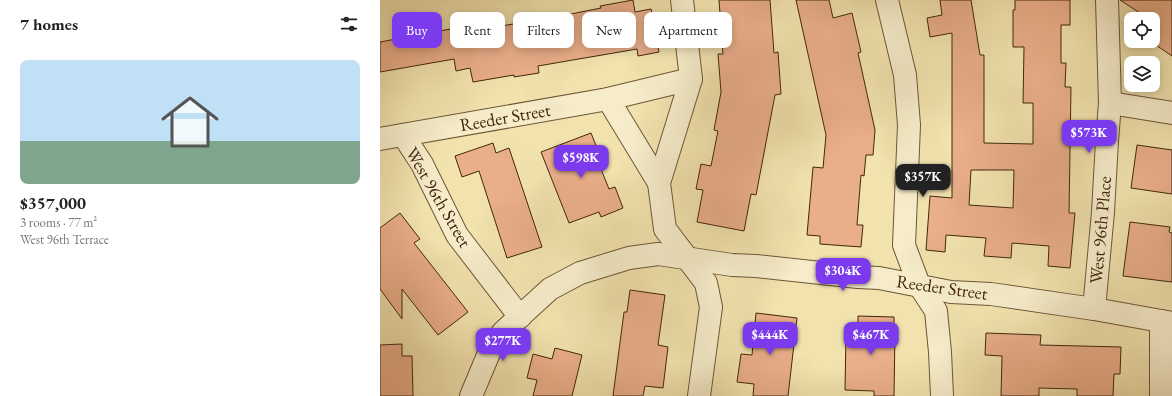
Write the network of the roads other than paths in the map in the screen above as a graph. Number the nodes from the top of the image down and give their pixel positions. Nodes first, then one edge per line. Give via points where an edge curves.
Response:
1 (682, 0) edge
2 (887, 0) edge
3 (1107, 0) edge
4 (691, 79) junction
5 (608, 99) junction
6 (1110, 103) junction
7 (1172, 113) edge
8 (403, 135) junction
9 (380, 139) edge
10 (659, 183) junction
11 (687, 259) junction
12 (919, 285) junction
13 (1094, 310) junction
14 (520, 317) junction
15 (1167, 322) edge
16 (471, 396) edge
17 (698, 396) edge
18 (942, 396) edge
19 (1161, 396) edge

1 - 4 street
2 - 12 street via 905,76 909,125 904,245
3 - 6 street, West 96th Place
4 - 5 street, Reeder Street
4 - 10 street
5 - 8 street, Reeder Street
5 - 10 street
6 - 7 street
6 - 13 street, West 96th Place
8 - 9 street, Reeder Street
8 - 14 street, West 96th Street via 422,164 457,234
10 - 11 street via 665,229
11 - 12 street, Reeder Street via 879,278
11 - 14 street, Reeder Street via 658,254 629,258 580,273 550,289
11 - 17 street via 706,283 711,307
12 - 13 street, Reeder Street via 950,292 991,294
12 - 18 street via 936,311
13 - 15 street, Reeder Street
14 - 16 street via 503,332 489,353
15 - 19 street

